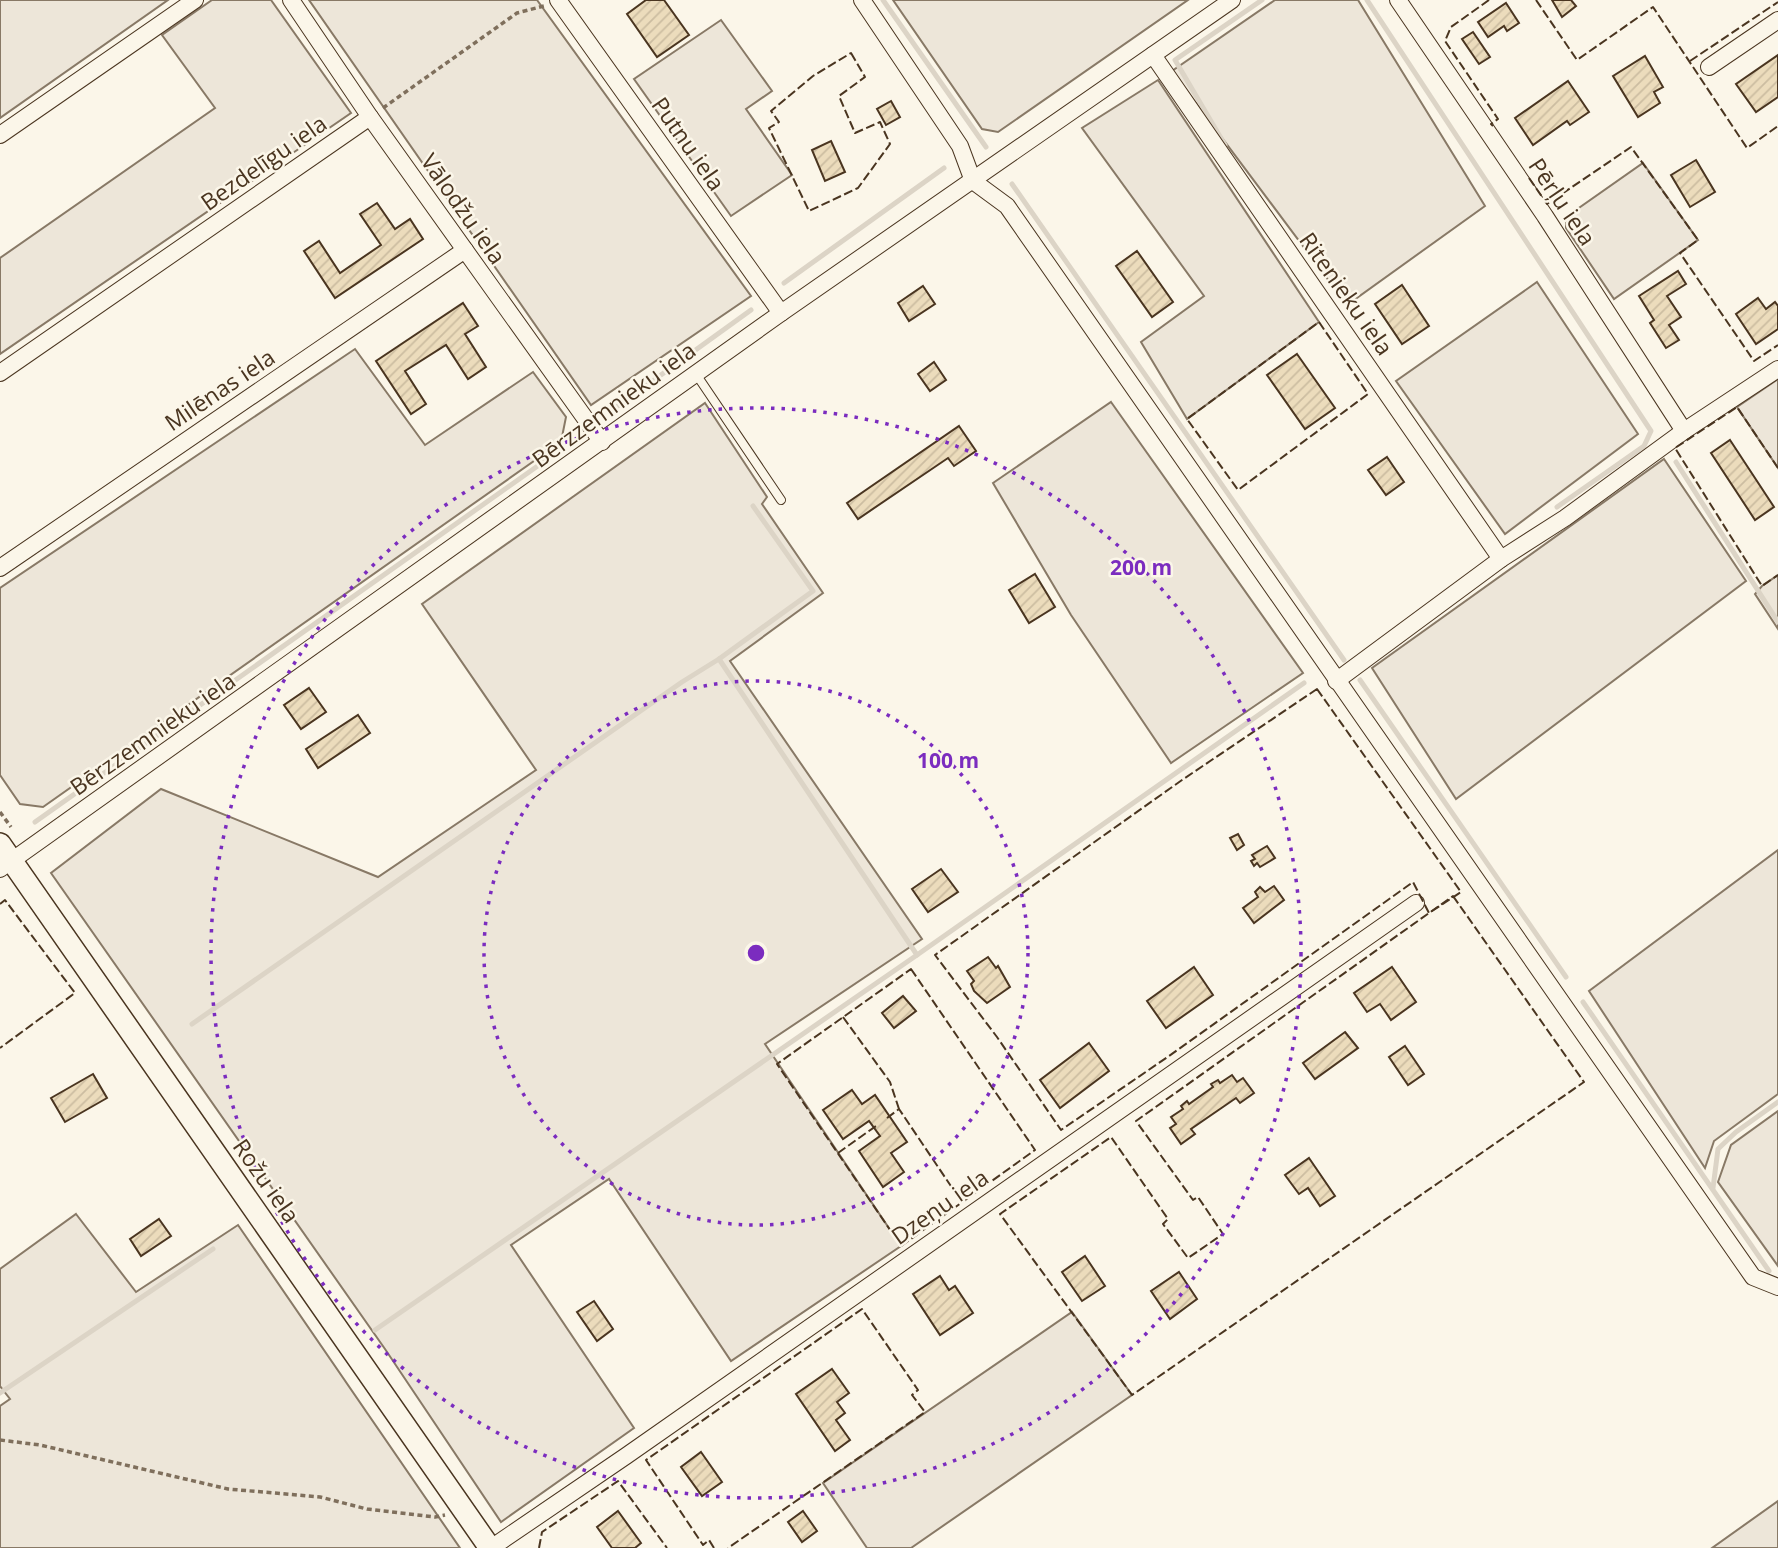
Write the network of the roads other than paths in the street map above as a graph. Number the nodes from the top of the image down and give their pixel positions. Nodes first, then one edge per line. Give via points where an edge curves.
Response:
1 (195, 0) edge
2 (291, 0) edge
3 (862, 0) edge
4 (1232, 0) edge
5 (1398, 0) edge
6 (559, 1) edge
7 (1778, 20) edge
8 (1153, 55) junction
9 (1709, 67) dead end
10 (370, 117) junction
11 (0, 135) edge
12 (973, 181) junction
13 (465, 250) junction
14 (781, 313) junction
15 (1778, 369) edge
16 (0, 373) edge
17 (696, 374) junction
18 (1684, 431) junction
19 (602, 442) junction
20 (781, 500) dead end
21 (1501, 559) junction
22 (0, 568) edge
23 (1336, 681) junction
24 (10, 856) edge
25 (1416, 903) dead end
26 (1778, 1287) edge
27 (490, 1548) edge

1 - 11 street
2 - 10 street, Vālodžu iela
3 - 12 street via 960,146
4 - 8 street, Bērzzemnieku iela
5 - 18 street, Pērļu iela
6 - 14 street, Putnu iela
7 - 9 street
8 - 12 street, Bērzzemnieku iela
8 - 21 street, Ritenieku iela
10 - 13 street, Vālodžu iela
10 - 16 street, Bezdelīgu iela
12 - 14 street, Bērzzemnieku iela
12 - 23 street via 1007,206
13 - 19 street, Vālodžu iela
13 - 22 street, Milēnas iela
14 - 17 street, Bērzzemnieku iela
15 - 18 street
17 - 19 street, Bērzzemnieku iela
17 - 20 lane
18 - 21 street
19 - 24 street, Bērzzemnieku iela
21 - 23 street
23 - 26 street via 1753,1278
24 - 27 street, Rožu iela
25 - 27 street, Dzeņu iela

